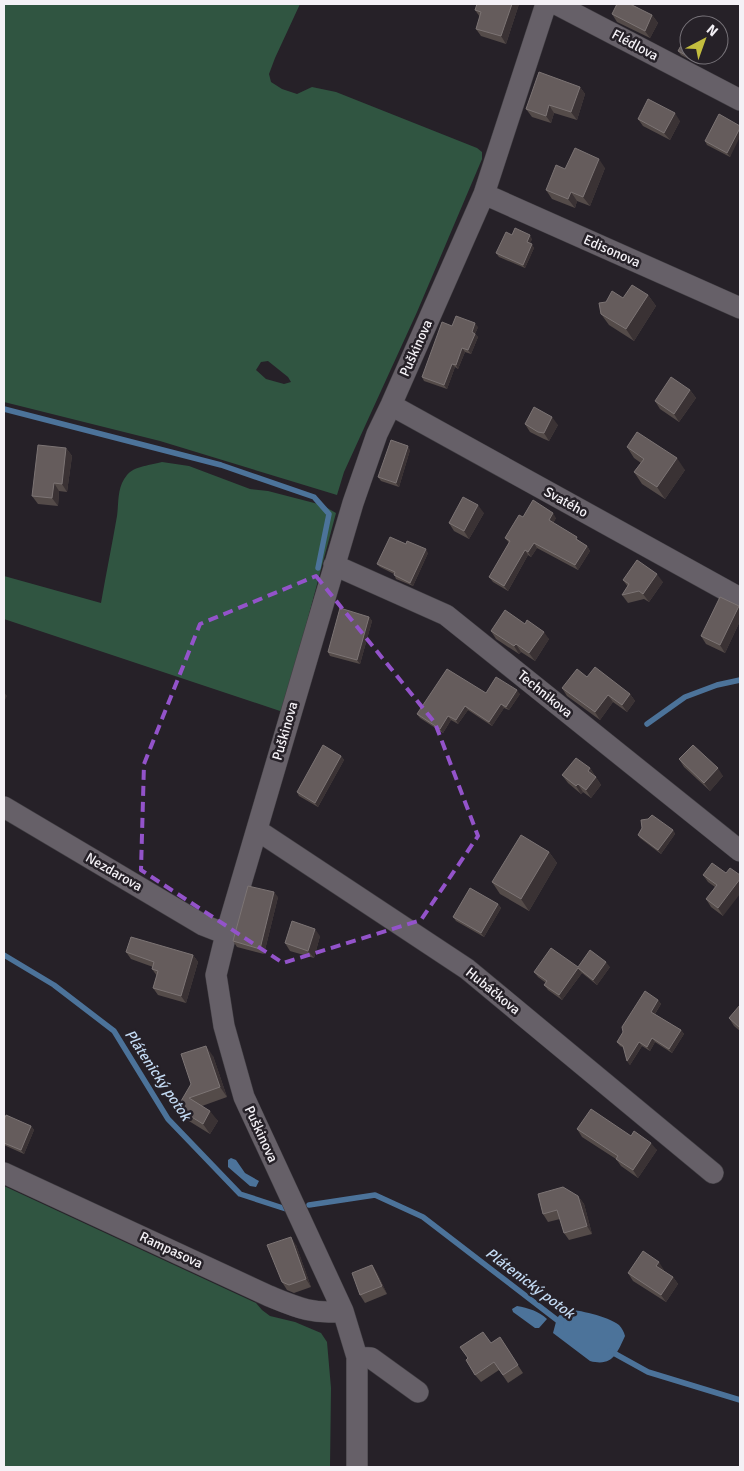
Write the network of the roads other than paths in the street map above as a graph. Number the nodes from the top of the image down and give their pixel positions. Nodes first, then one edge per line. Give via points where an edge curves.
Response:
1 (546, 4) edge
2 (556, 4) edge
3 (740, 100) edge
4 (484, 194) junction
5 (740, 308) edge
6 (391, 405) junction
7 (334, 565) junction
8 (740, 598) edge
9 (4, 807) edge
10 (257, 830) junction
11 (740, 851) edge
12 (226, 934) junction
13 (4, 1172) edge
14 (713, 1173) dead end
15 (342, 1311) junction
16 (357, 1357) junction
17 (418, 1392) dead end
18 (357, 1467) edge

1 - 4 street, Puškinova
2 - 3 street, Flédlova
4 - 5 street, Edisonova
4 - 6 street, Puškinova
6 - 7 street, Puškinova via 377,434
6 - 8 street, Svatého
7 - 10 street, Puškinova
7 - 11 street, Technikova via 446,615
9 - 12 street, Nezdarova via 203,924
10 - 12 street, Puškinova
10 - 14 street, Hubáčkova via 466,969
12 - 15 street, Puškinova via 216,975 224,1026 244,1097
13 - 15 street, Rampasova via 269,1296 301,1309 326,1313
15 - 16 street, Puškinova
16 - 17 street via 372,1358
16 - 18 street, Puškinova

